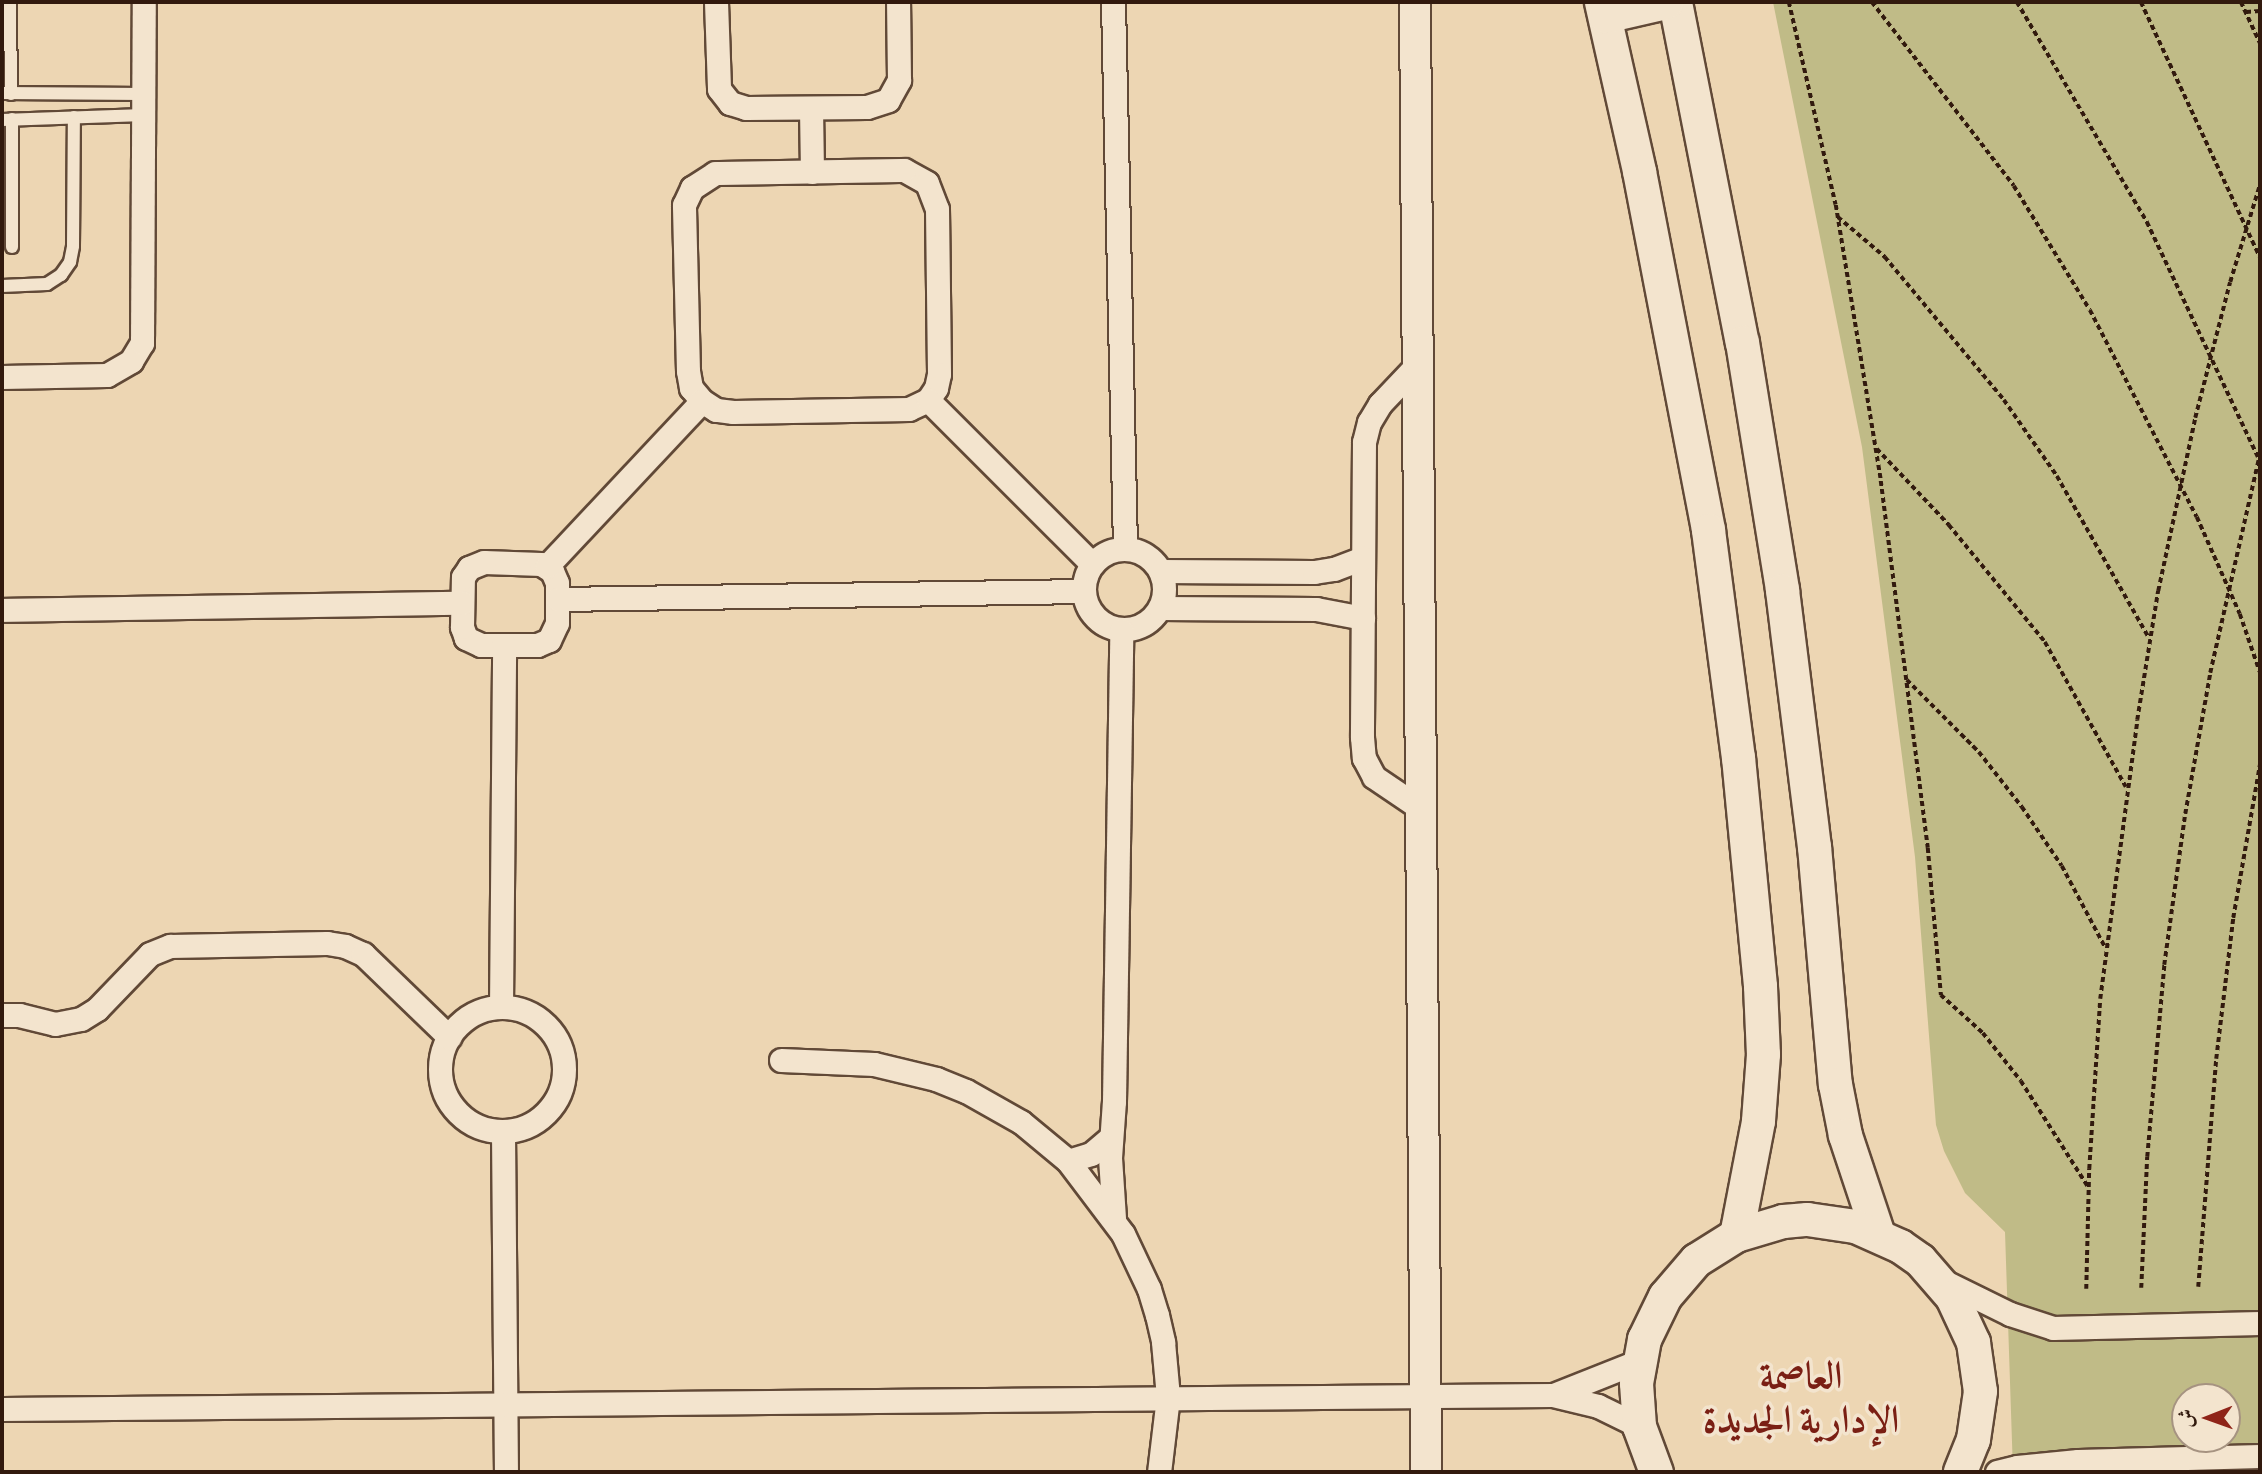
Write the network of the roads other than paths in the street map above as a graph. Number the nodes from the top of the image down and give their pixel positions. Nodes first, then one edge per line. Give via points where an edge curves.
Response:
1 (10, 2) edge
2 (144, 2) edge
3 (716, 2) edge
4 (898, 2) edge
5 (1113, 2) edge
6 (1415, 2) edge
7 (1665, 2) edge
8 (1675, 2) edge
9 (1603, 9) edge
10 (7, 94) edge
11 (144, 104) junction
12 (811, 108) junction
13 (74, 117) junction
14 (7, 119) edge
15 (812, 172) junction
16 (12, 247) dead end
17 (2, 286) edge
18 (1417, 365) junction
19 (2, 377) edge
20 (928, 400) junction
21 (702, 401) junction
22 (1125, 549) junction
23 (1363, 558) junction
24 (1092, 564) junction
25 (547, 566) junction
26 (1161, 571) junction
27 (1304, 571) junction
28 (1084, 591) junction
29 (558, 599) junction
30 (462, 603) junction
31 (1160, 608) junction
32 (1303, 609) junction
33 (2, 610) edge
34 (1363, 618) junction
35 (1121, 630) junction
36 (504, 645) junction
37 (1420, 808) junction
38 (501, 1007) junction
39 (2, 1016) edge
40 (449, 1037) junction
41 (781, 1060) dead end
42 (503, 1132) junction
43 (1110, 1138) junction
44 (1068, 1161) junction
45 (1114, 1219) junction
46 (1878, 1234) junction
47 (1736, 1235) junction
48 (1937, 1278) junction
49 (2260, 1323) edge
50 (1639, 1362) junction
51 (1425, 1394) junction
52 (1553, 1395) junction
53 (1168, 1397) junction
54 (506, 1405) junction
55 (2, 1409) edge
56 (1639, 1426) junction
57 (2260, 1456) edge
58 (506, 1472) edge
59 (1159, 1472) edge
60 (1426, 1472) edge
61 (1656, 1472) edge
62 (1959, 1472) edge
63 (1997, 1472) edge

1 - 10 lane
2 - 11 street
3 - 12 street via 718,83 725,99 740,108
4 - 12 street via 900,72 893,94 875,106
5 - 22 street
6 - 18 street
7 - 9 main road
8 - 46 main road via 1742,342 1782,590 1814,846 1835,1084 1849,1147
9 - 47 main road via 1708,530 1738,757 1763,1054 1758,1121
10 - 11 lane
11 - 13 lane
11 - 19 street via 144,332 137,353 124,367 107,375
12 - 15 street
13 - 14 lane
13 - 17 lane via 70,262 47,284
14 - 16 lane
15 - 20 street via 904,170 921,177 932,191 937,209 939,374
15 - 21 street via 715,173 698,181 687,197 688,371 691,388
18 - 23 street via 1380,404 1366,432
18 - 37 street
20 - 21 street via 909,409 733,412 716,410
20 - 24 street
21 - 25 street
22 - 24 street via 1107,553
22 - 26 street via 1142,553
23 - 27 street via 1334,569
23 - 34 street
24 - 28 street
25 - 29 street via 556,576
25 - 30 street via 474,565 463,577
26 - 27 street
26 - 31 street via 1165,590
27 - 32 street via 1296,590
28 - 29 street
28 - 35 street via 1095,617
29 - 36 street via 556,630 549,640 537,645
30 - 33 street
30 - 36 street via 463,632 470,642
31 - 32 street
31 - 35 street via 1148,622
32 - 34 street
34 - 37 street via 1364,758 1381,784
35 - 43 street
36 - 38 street
37 - 51 street
38 - 40 street via 466,1018
38 - 42 street via 524,1011 545,1023 559,1043 564,1066 561,1091 548,1112 528,1126
39 - 40 street via 19,1015 55,1024 81,1019 97,1009 150,954 170,946 327,943 362,954
40 - 42 street via 440,1072 445,1095 469,1122
41 - 44 street via 874,1064 936,1079 1012,1117
42 - 54 street
43 - 44 street via 1091,1154
43 - 45 street
44 - 45 street
45 - 53 street via 1137,1261 1157,1315
46 - 47 main road via 1807,1219 1771,1223
46 - 48 main road via 1900,1246
47 - 50 main road via 1696,1260 1679,1277 1653,1316
48 - 49 street via 2010,1314 2053,1328
48 - 62 main road via 1964,1319 1978,1366 1978,1415
50 - 52 street
50 - 56 main road
51 - 52 street
51 - 53 street
51 - 60 street
52 - 56 street via 1598,1406
53 - 54 street
53 - 59 street
54 - 55 street
54 - 58 street
56 - 61 main road
57 - 63 street via 2078,1461

